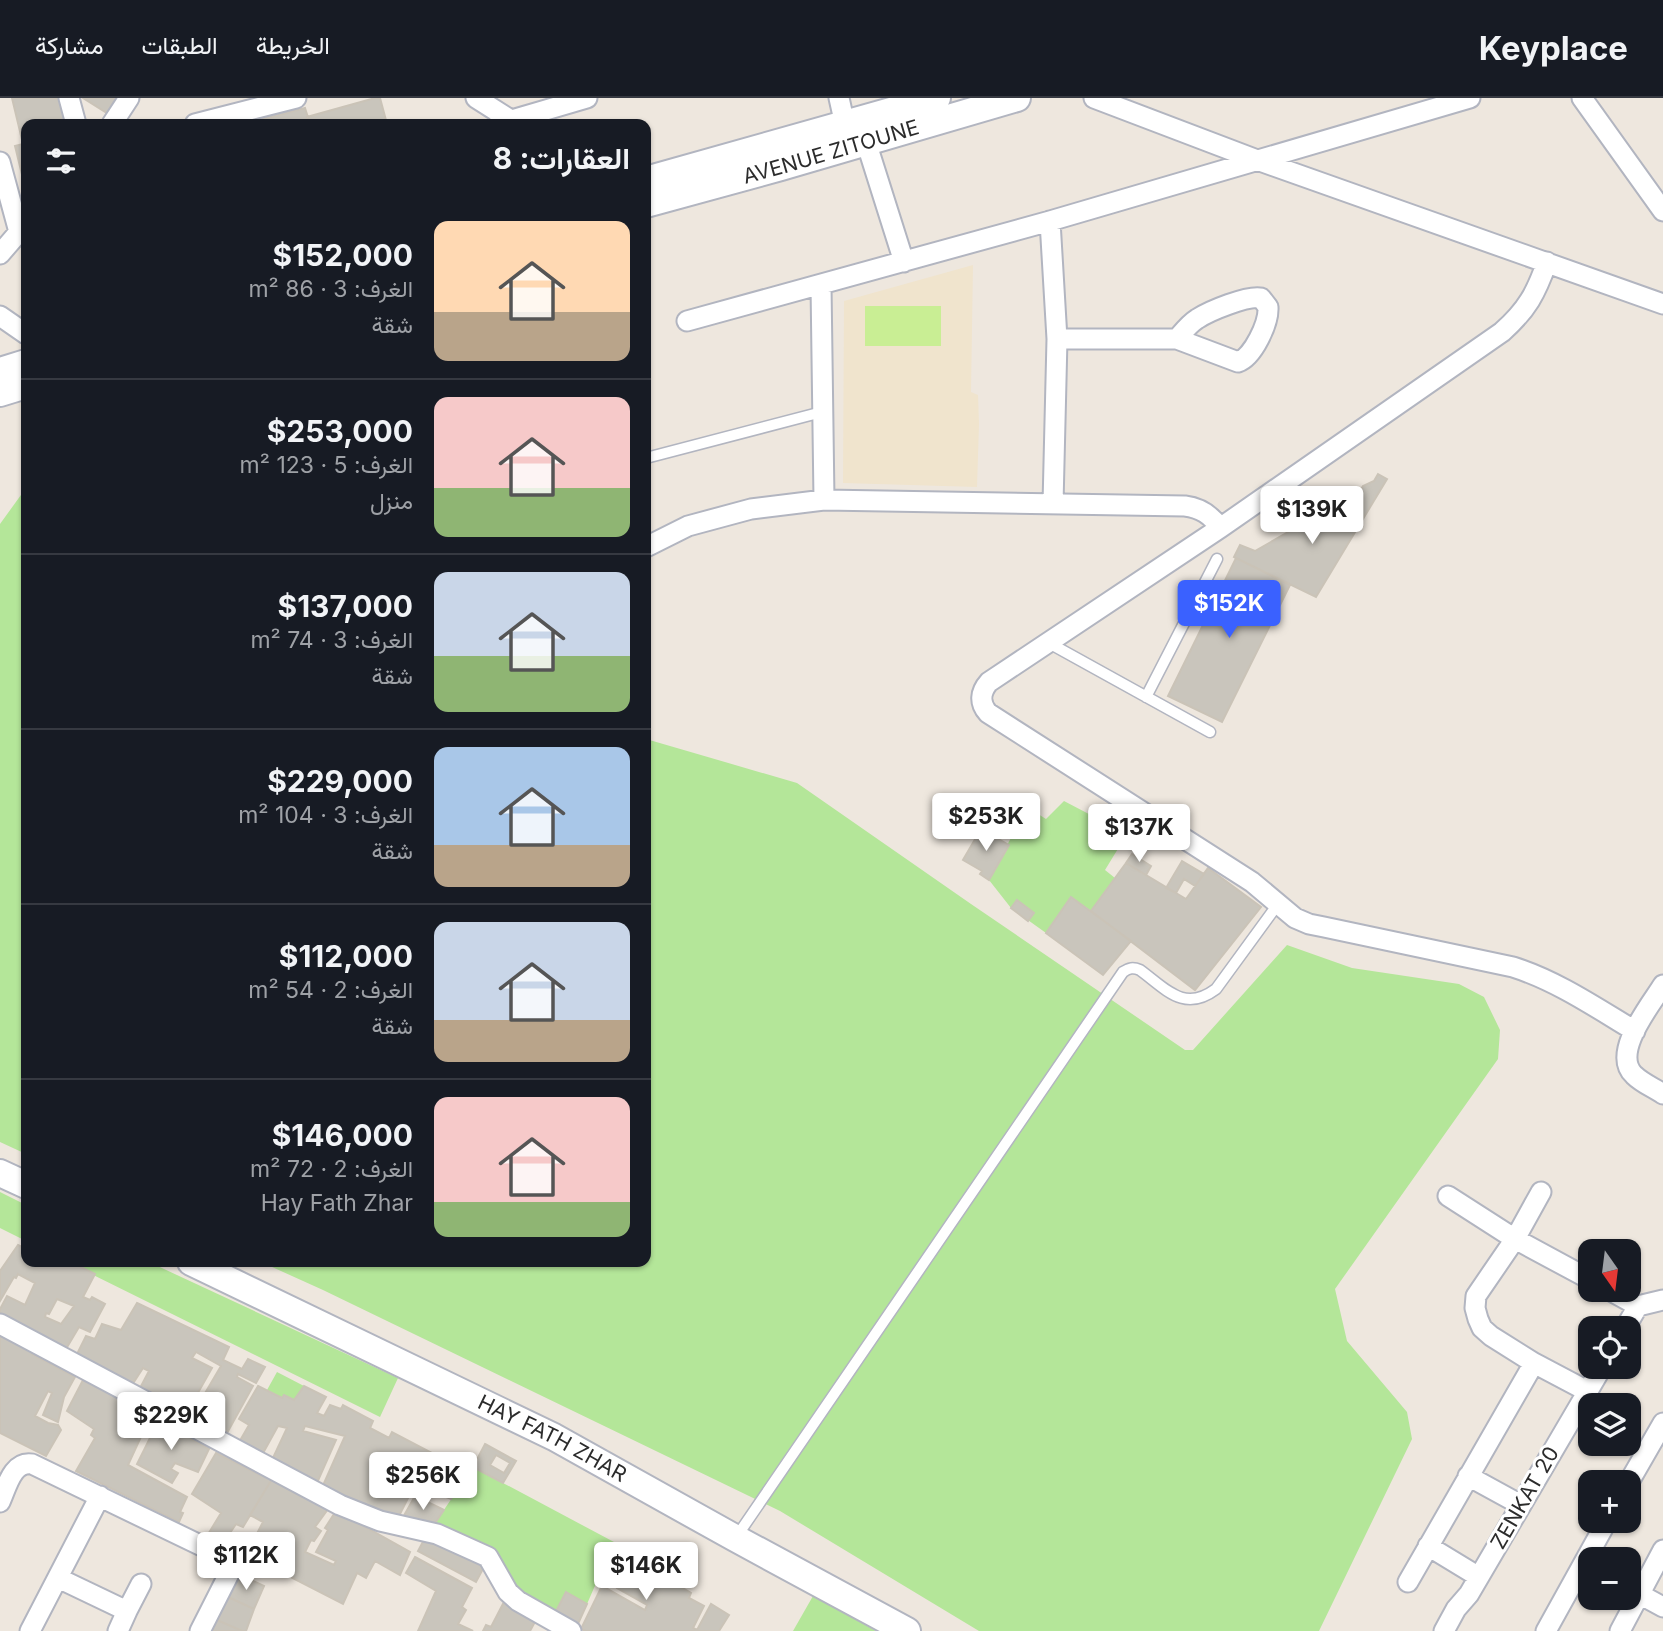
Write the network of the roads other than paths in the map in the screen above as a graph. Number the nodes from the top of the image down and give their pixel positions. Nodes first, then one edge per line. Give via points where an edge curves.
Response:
1 (69, 98) edge
2 (129, 98) edge
3 (296, 98) edge
4 (476, 98) edge
5 (587, 98) edge
6 (839, 98) edge
7 (937, 98) edge
8 (1017, 98) edge
9 (1094, 98) edge
10 (1470, 98) edge
11 (1582, 98) edge
12 (75, 119) edge
13 (115, 119) edge
14 (214, 119) edge
15 (505, 119) edge
16 (523, 119) edge
17 (857, 129) junction
18 (1257, 160) junction
19 (0, 162) edge
20 (651, 179) edge
21 (651, 202) edge
22 (1663, 211) edge
23 (1050, 221) junction
24 (15, 223) edge
25 (0, 254) edge
26 (904, 262) junction
27 (1548, 262) junction
28 (821, 285) junction
29 (1663, 304) edge
30 (0, 316) edge
31 (688, 321) dead end
32 (21, 331) edge
33 (1057, 339) junction
34 (1177, 339) dead end
35 (21, 365) edge
36 (0, 371) edge
37 (21, 387) edge
38 (0, 393) edge
39 (822, 412) junction
40 (651, 456) edge
41 (824, 500) junction
42 (1053, 504) junction
43 (1220, 528) junction
44 (651, 544) edge
45 (1217, 559) dead end
46 (1048, 643) junction
47 (1146, 697) junction
48 (1210, 732) dead end
49 (1278, 904) junction
50 (1663, 985) edge
51 (1634, 1031) junction
52 (1663, 1094) edge
53 (0, 1173) edge
54 (21, 1183) edge
55 (1541, 1192) dead end
56 (1448, 1196) dead end
57 (1515, 1240) junction
58 (201, 1267) edge
59 (1578, 1273) edge
60 (1663, 1300) edge
61 (1631, 1302) edge
62 (1638, 1306) junction
63 (1632, 1316) edge
64 (0, 1324) edge
65 (1534, 1363) junction
66 (1594, 1379) edge
67 (1587, 1391) junction
68 (1663, 1423) edge
69 (1636, 1470) edge
70 (1468, 1476) junction
71 (100, 1496) junction
72 (0, 1502) edge
73 (1521, 1505) junction
74 (735, 1538) junction
75 (1428, 1546) junction
76 (1663, 1550) edge
77 (58, 1578) junction
78 (1578, 1579) edge
79 (1408, 1582) dead end
80 (1641, 1582) edge
81 (141, 1584) dead end
82 (1474, 1585) junction
83 (1641, 1596) edge
84 (1663, 1607) edge
85 (1628, 1610) edge
86 (127, 1611) junction
87 (30, 1631) edge
88 (118, 1631) edge
89 (200, 1631) edge
90 (571, 1631) edge
91 (907, 1631) edge
92 (1444, 1631) edge
93 (1546, 1631) edge
94 (1620, 1631) edge

1 - 12 street
2 - 13 street
3 - 14 street
4 - 15 street
5 - 16 street
6 - 17 street
7 - 17 street, AVENUE ZITOUNE
8 - 17 street, AVENUE ZITOUNE
9 - 18 street
10 - 18 street
11 - 22 street
17 - 20 street, AVENUE ZITOUNE
17 - 21 street, AVENUE ZITOUNE
17 - 26 street
18 - 23 street
18 - 27 street
19 - 24 street
23 - 26 street
23 - 33 street
24 - 25 street
26 - 28 street
27 - 29 street
27 - 43 street via 1531,300 1502,332
28 - 31 street
28 - 39 street
30 - 32 street
33 - 34 street
33 - 42 street
35 - 36 street
37 - 38 street
39 - 40 lane
39 - 41 street
41 - 42 street
41 - 44 street via 751,509 688,526
42 - 43 street via 1193,507 1209,514
43 - 46 street
45 - 47 lane
46 - 47 lane
46 - 49 street via 989,682 981,698 988,713 1252,882
47 - 48 lane
49 - 51 street via 1309,923 1495,961 1531,973
49 - 74 lane via 1216,989 1205,997 1180,998 1140,970 1124,972
50 - 51 street
51 - 52 street via 1626,1058 1632,1074
53 - 54 street
55 - 57 street
56 - 57 street
57 - 59 street
57 - 65 street via 1476,1296 1475,1308 1482,1328
58 - 74 street, HAY FATH ZHAR via 554,1437
60 - 62 street
61 - 62 street
62 - 63 street
64 - 90 street via 340,1506 438,1534 488,1557 518,1601
65 - 67 street
65 - 70 street
66 - 67 street, ZENKAT 20
67 - 73 street, ZENKAT 20
68 - 69 street
70 - 73 street
70 - 75 street
71 - 72 street via 26,1463 15,1470
71 - 77 street
71 - 89 street via 235,1562
73 - 82 street, ZENKAT 20
74 - 91 street, HAY FATH ZHAR
75 - 79 street
75 - 82 street
76 - 80 street
77 - 86 street
77 - 87 street
78 - 93 street
81 - 86 street
82 - 92 street, ZENKAT 20
83 - 84 street
85 - 94 street
86 - 88 street

